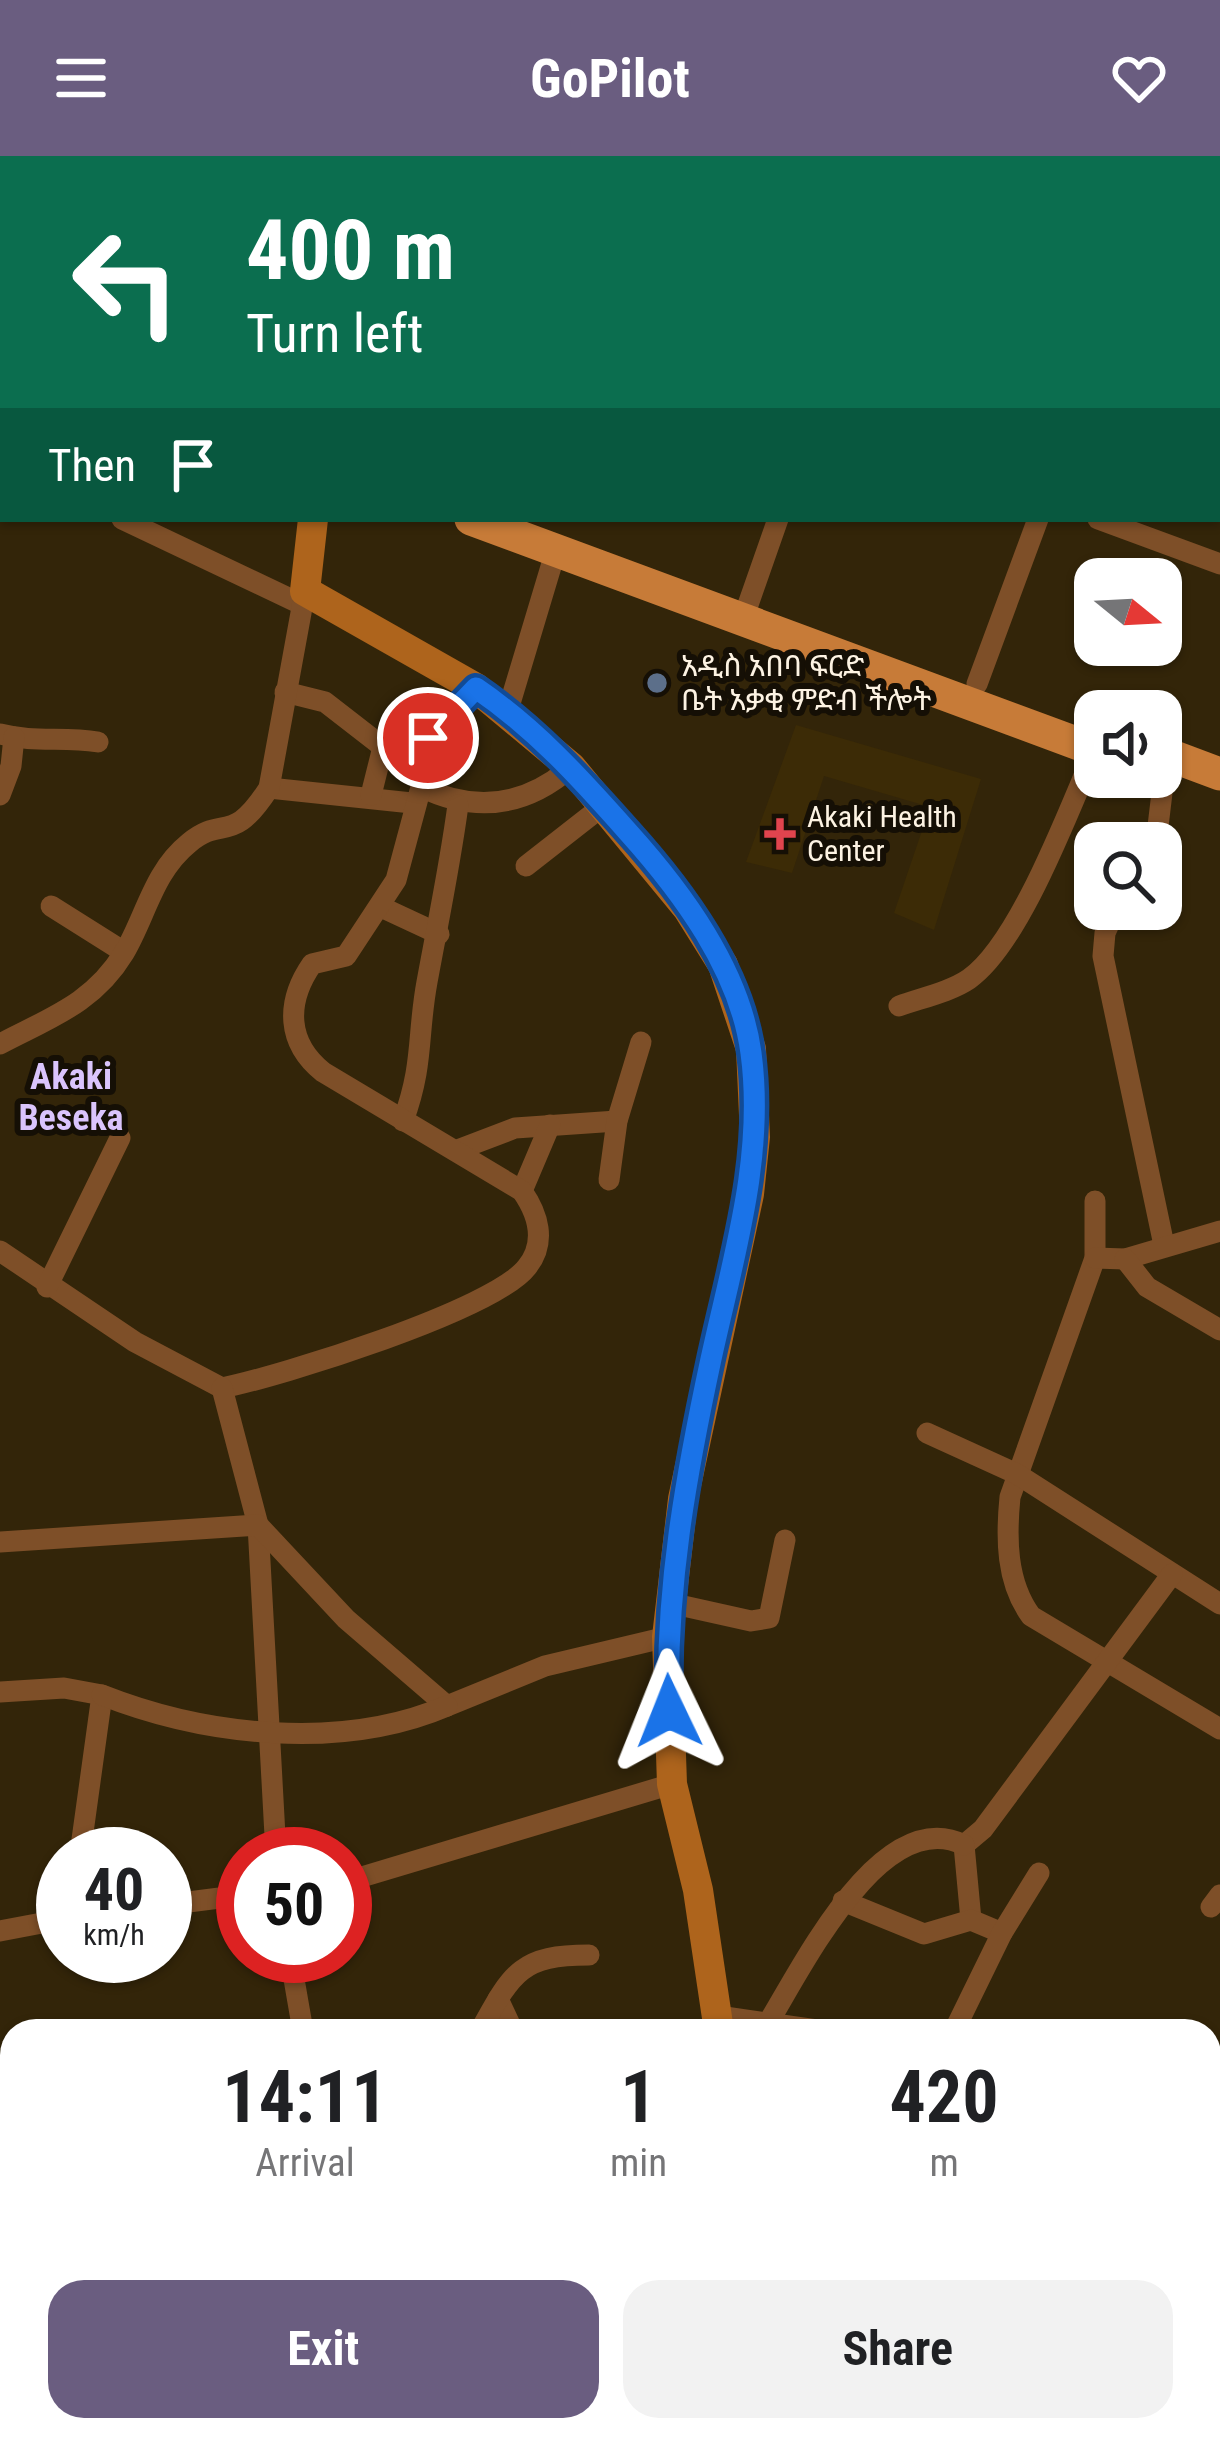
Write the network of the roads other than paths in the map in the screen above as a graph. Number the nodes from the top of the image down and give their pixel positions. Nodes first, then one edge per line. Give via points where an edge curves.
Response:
1 (129, 522) edge
2 (313, 522) edge
3 (486, 522) edge
4 (777, 522) edge
5 (1037, 522) edge
6 (1106, 522) edge
7 (538, 532) edge
8 (1220, 564) edge
9 (303, 597) junction
10 (747, 609) junction
11 (976, 684) junction
12 (476, 688) junction
13 (284, 692) junction
14 (508, 710) junction
15 (1074, 719) edge
16 (7, 735) edge
17 (1074, 741) edge
18 (98, 742) dead end
19 (383, 747) junction
20 (413, 749) junction
21 (571, 767) junction
22 (1182, 771) edge
23 (1219, 776) edge
24 (268, 788) junction
25 (0, 795) edge
26 (371, 795) junction
27 (417, 795) junction
28 (1074, 796) edge
29 (458, 805) junction
30 (604, 805) junction
31 (526, 866) dead end
32 (51, 906) dead end
33 (381, 908) junction
34 (1106, 930) edge
35 (439, 934) junction
36 (124, 952) junction
37 (899, 1006) dead end
38 (641, 1042) dead end
39 (0, 1044) edge
40 (403, 1121) junction
41 (617, 1121) junction
42 (550, 1126) junction
43 (120, 1138) dead end
44 (460, 1149) junction
45 (609, 1180) dead end
46 (522, 1191) junction
47 (1095, 1201) dead end
48 (1220, 1231) edge
49 (1163, 1245) junction
50 (0, 1251) edge
51 (1095, 1258) junction
52 (1125, 1259) junction
53 (47, 1287) junction
54 (1220, 1330) edge
55 (222, 1388) junction
56 (927, 1433) dead end
57 (1016, 1474) junction
58 (259, 1525) junction
59 (785, 1540) dead end
60 (0, 1542) edge
61 (1172, 1574) junction
62 (670, 1603) junction
63 (1220, 1604) edge
64 (667, 1637) junction
65 (1105, 1658) junction
66 (0, 1692) edge
67 (102, 1695) junction
68 (447, 1706) junction
69 (1220, 1729) edge
70 (268, 1732) junction
71 (672, 1784) junction
72 (84, 1827) edge
73 (274, 1827) edge
74 (964, 1845) junction
75 (1039, 1873) dead end
76 (372, 1874) edge
77 (843, 1901) junction
78 (971, 1920) junction
79 (36, 1924) edge
80 (0, 1930) edge
81 (1002, 1933) junction
82 (590, 1955) dead end
83 (295, 1983) edge
84 (498, 1999) junction
85 (301, 2019) edge
86 (487, 2019) edge
87 (507, 2019) edge
88 (718, 2019) edge
89 (770, 2019) edge
90 (960, 2019) edge

1 - 9 street
2 - 9 main road
3 - 7 main road
4 - 10 street
5 - 11 street
6 - 8 street
7 - 10 main road
7 - 14 street
9 - 12 main road
9 - 13 street
10 - 11 main road
10 - 17 main road
11 - 15 main road
12 - 14 main road
12 - 20 street
13 - 19 street via 325,702
13 - 24 street
14 - 21 main road
16 - 18 street
16 - 25 street via 11,766
19 - 20 street
19 - 26 street
20 - 27 street
21 - 29 street via 528,795
21 - 30 main road
22 - 23 main road
24 - 26 street
24 - 36 street via 244,823 188,843 153,885
26 - 27 street
27 - 29 street
27 - 33 street
28 - 37 street via 990,960 967,981
29 - 35 street
30 - 31 street
30 - 62 main road via 723,965 751,1049 748,1194 683,1499
32 - 36 street
33 - 35 street
33 - 40 street via 346,956 312,964 291,1022 306,1058
34 - 49 street via 1103,956
35 - 40 street via 420,1074
36 - 39 street via 71,1010
38 - 41 street
40 - 44 street
41 - 42 street
41 - 45 street
42 - 44 street via 515,1128
42 - 46 street
43 - 53 street
44 - 46 street
46 - 55 street via 534,1208 539,1243 516,1278 327,1362
47 - 51 street
48 - 49 street
49 - 52 street
50 - 53 street
51 - 52 street
51 - 57 street
52 - 54 street via 1147,1287
53 - 55 street
55 - 58 street
56 - 57 street
57 - 61 street
57 - 65 street via 1006,1534 1020,1601 1031,1616
58 - 60 street
58 - 68 street via 346,1619
58 - 70 street
59 - 62 street via 769,1618
61 - 63 street
61 - 65 street
62 - 64 main road
64 - 68 street via 545,1666
64 - 71 main road
65 - 69 street
65 - 74 street
66 - 67 street
67 - 70 street via 178,1721
67 - 72 street
68 - 70 street via 394,1725
70 - 73 street
71 - 76 street
71 - 88 main road
74 - 77 street via 947,1836 918,1839
74 - 78 street
75 - 81 street
77 - 78 street via 924,1934
77 - 89 street
78 - 81 street
79 - 80 street
81 - 90 street
82 - 84 street via 536,1959
83 - 85 street
84 - 86 street
84 - 87 street

